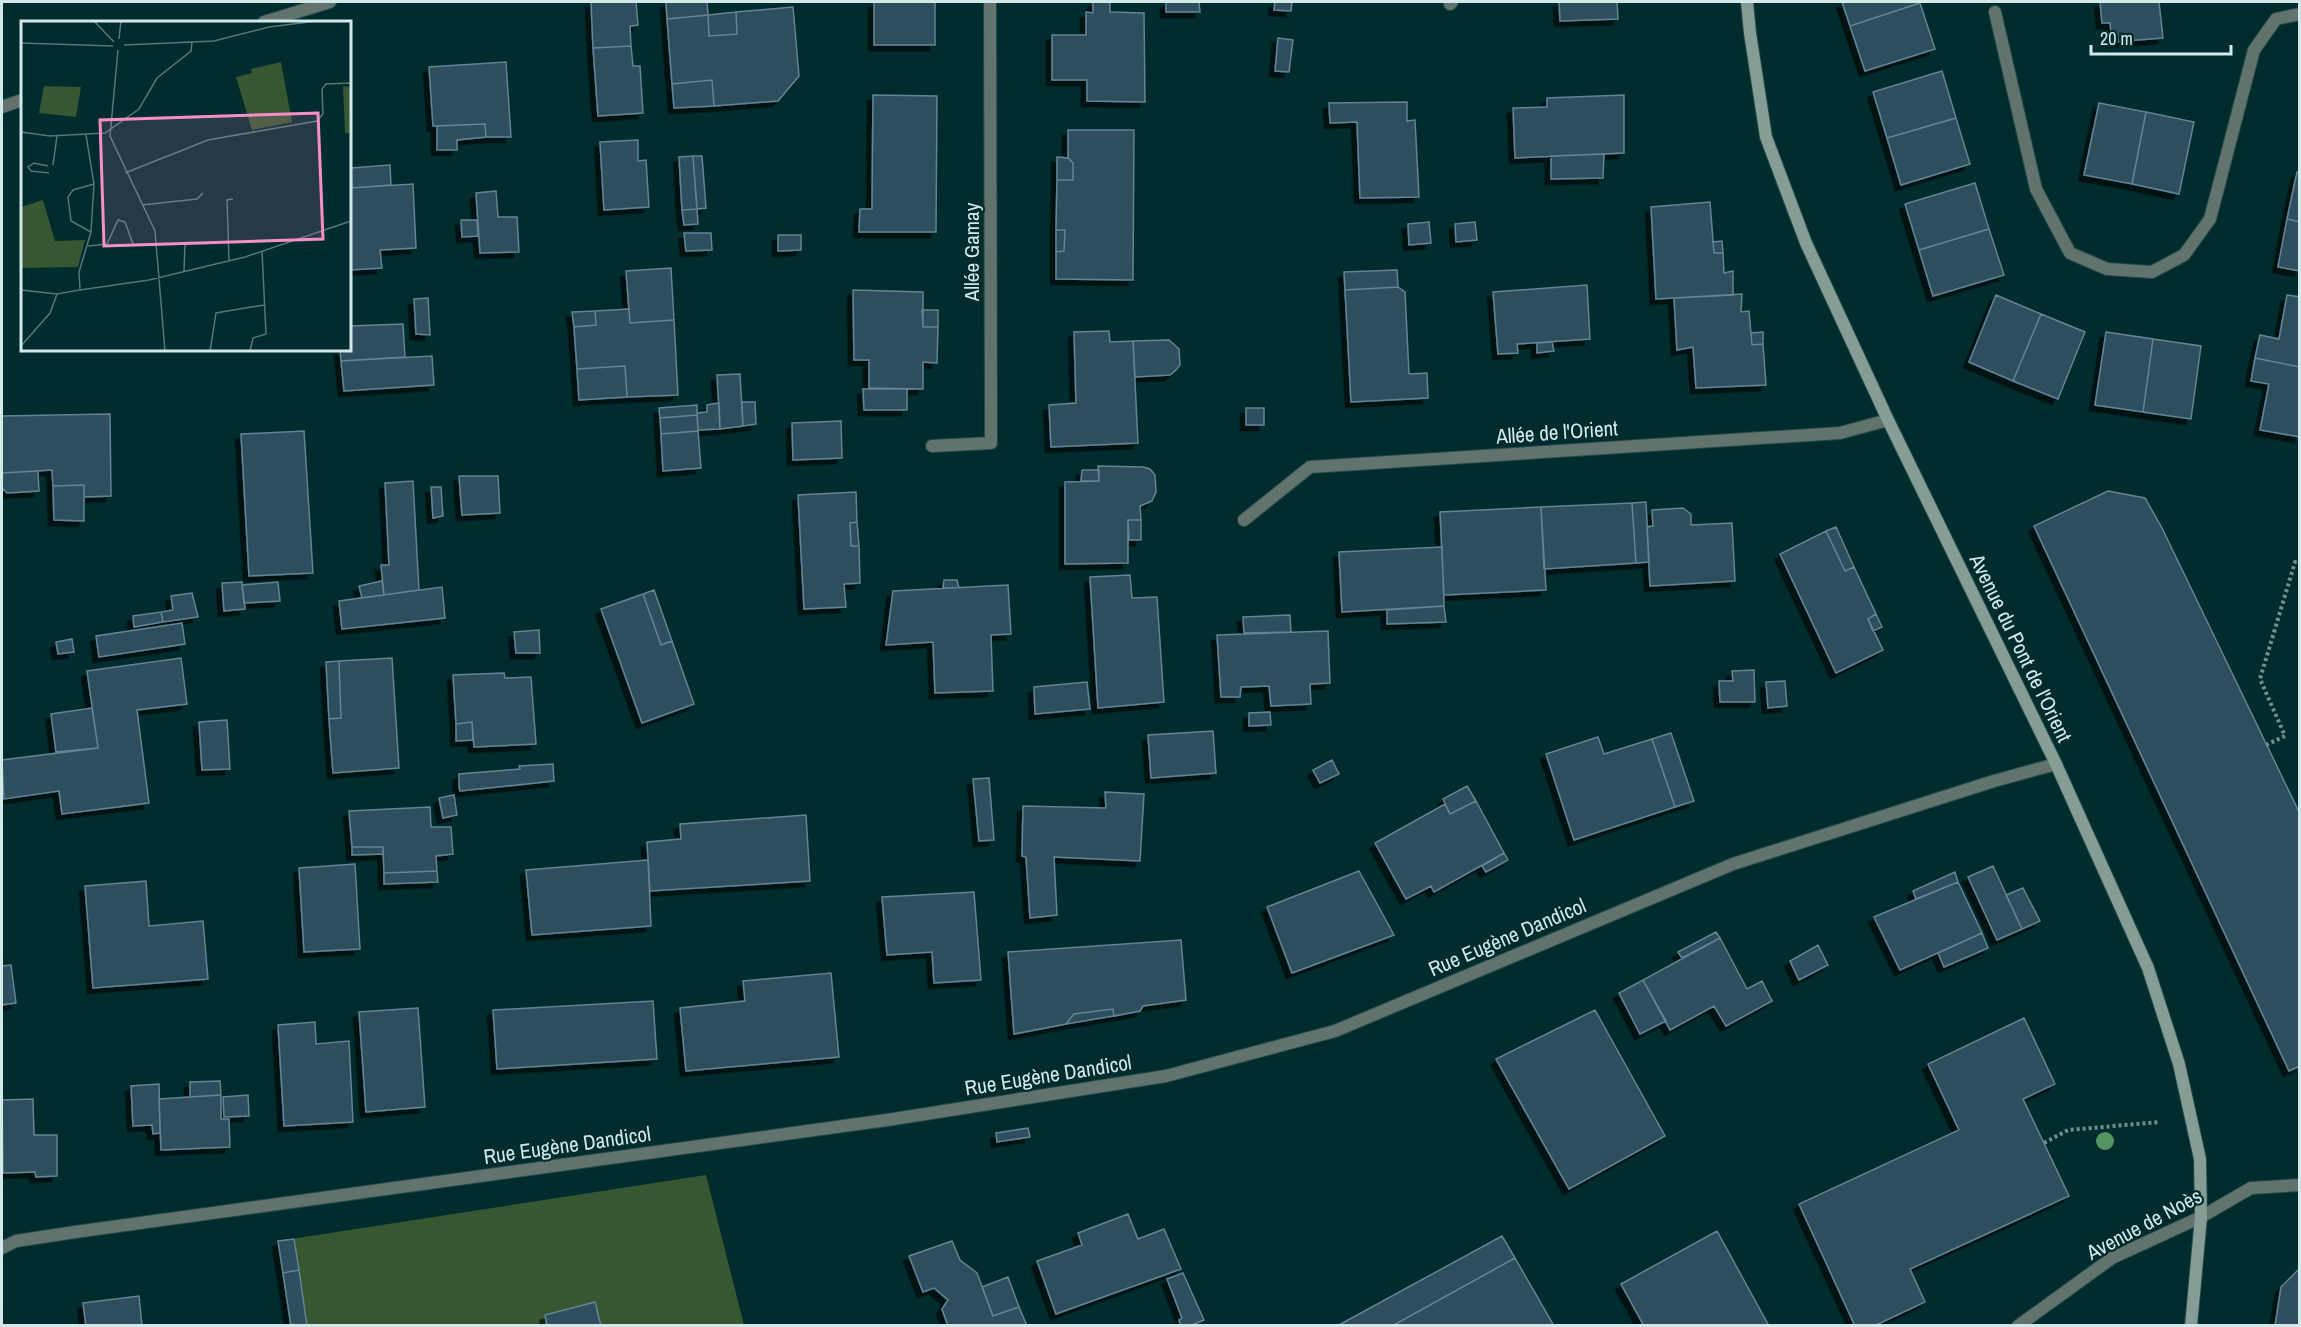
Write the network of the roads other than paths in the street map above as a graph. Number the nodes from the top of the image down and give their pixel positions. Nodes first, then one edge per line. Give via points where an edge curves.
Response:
1 (330, 2) edge
2 (990, 2) edge
3 (1747, 2) edge
4 (1995, 12) dead end
5 (2300, 14) edge
6 (267, 21) edge
7 (21, 100) edge
8 (2, 106) edge
9 (1888, 420) junction
10 (932, 446) dead end
11 (1244, 520) dead end
12 (2056, 764) junction
13 (2300, 1185) edge
14 (2201, 1217) junction
15 (2, 1248) edge
16 (2018, 1326) edge
17 (2191, 1326) edge

1 - 6 street
2 - 10 street, Allée Gamay via 991,443
3 - 9 main road, Avenue du Pont de l'Orient via 1766,137 1806,243
4 - 5 street via 2036,189 2070,253 2107,269 2152,272 2184,255 2210,219 2254,50 2276,19
7 - 8 street
9 - 11 street, Allée de l'Orient via 1840,433 1310,467
9 - 12 main road, Avenue du Pont de l'Orient
12 - 14 main road, Avenue du Pont de l'Orient via 2148,968 2179,1064 2200,1159
12 - 15 street, Rue Eugène Dandicol via 1733,864 1335,1031 1166,1076 887,1120 75,1232 16,1241
13 - 14 street, Avenue de Noès via 2251,1188
14 - 16 street, Avenue de Noès via 2112,1258
14 - 17 main road, Avenue du Pont de l'Orient

